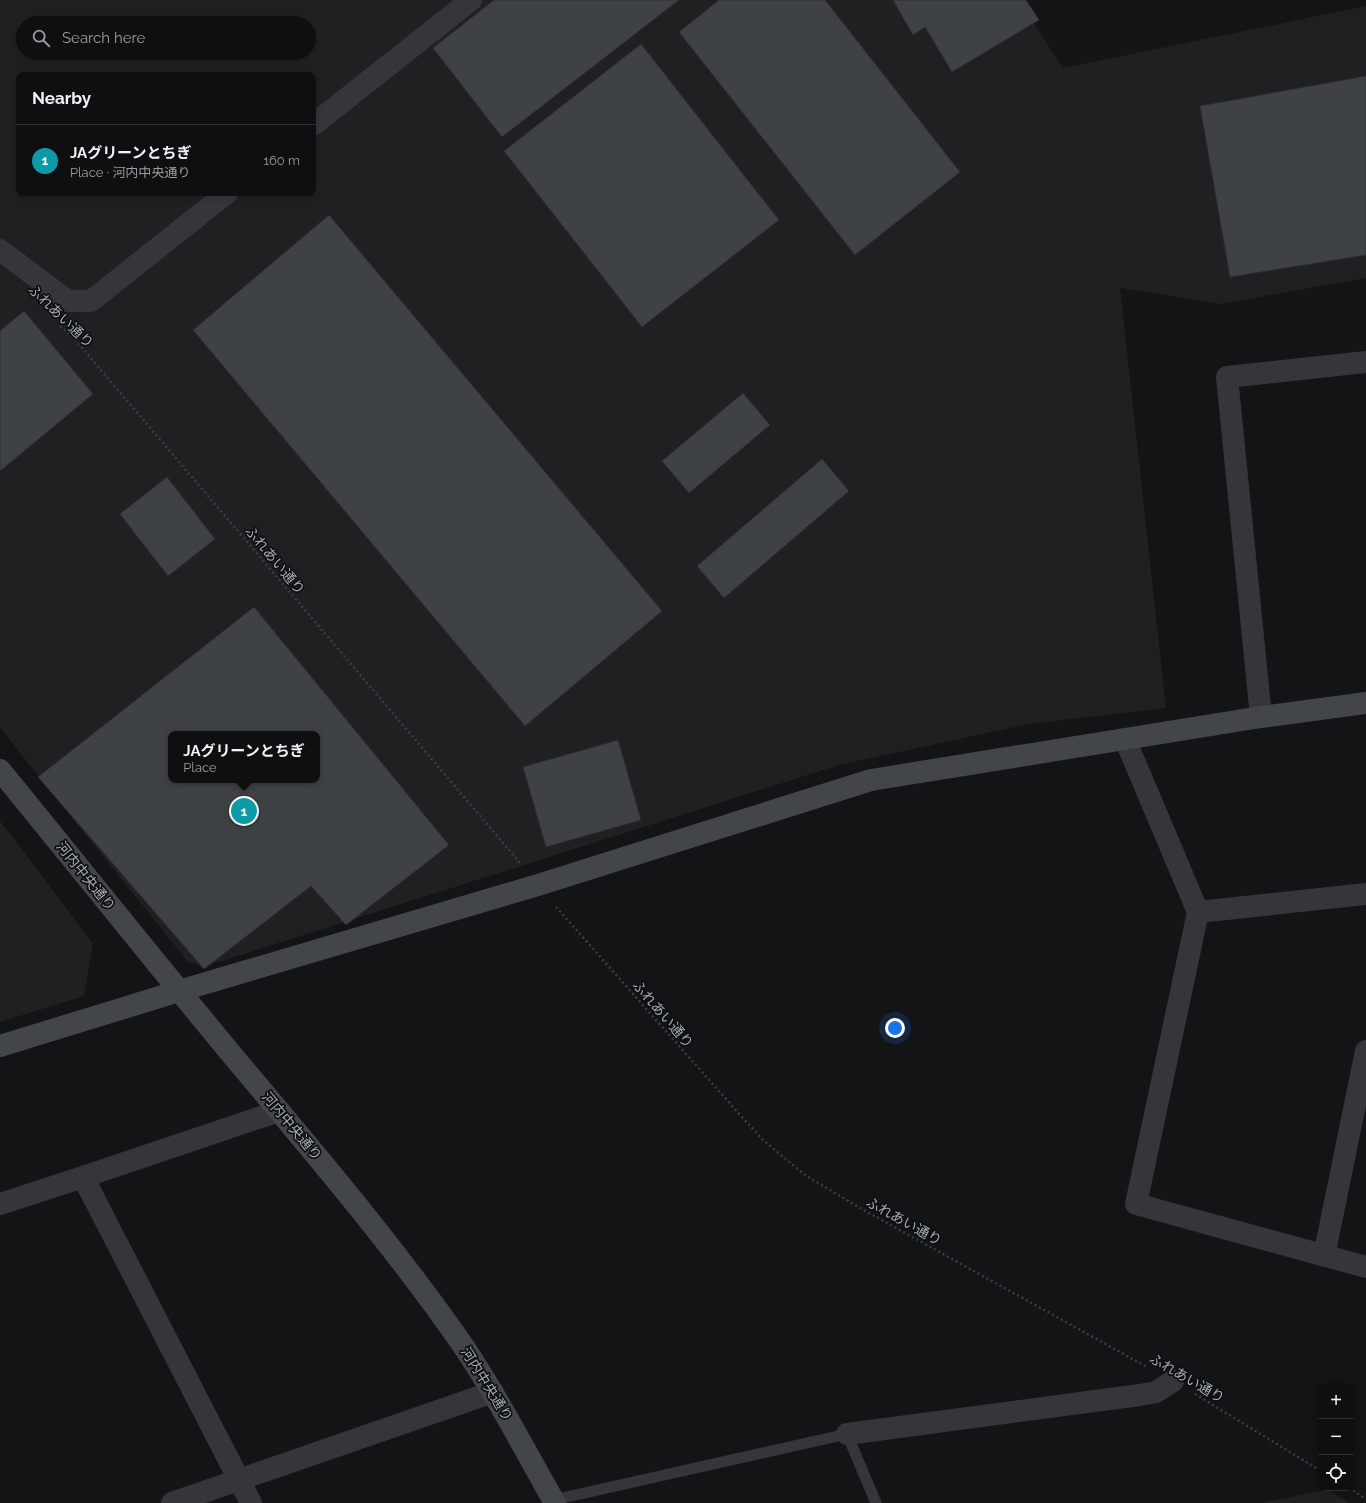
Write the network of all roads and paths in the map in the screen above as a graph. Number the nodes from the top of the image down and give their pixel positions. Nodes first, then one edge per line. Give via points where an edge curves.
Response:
1 (471, 0) edge
2 (316, 123) edge
3 (223, 196) edge
4 (0, 250) edge
5 (60, 326) dead end
6 (1366, 362) edge
7 (1366, 704) edge
8 (1261, 718) junction
9 (1125, 739) junction
10 (0, 770) edge
11 (525, 868) dead end
12 (1366, 894) edge
13 (554, 904) dead end
14 (1198, 912) junction
15 (179, 991) junction
16 (0, 1046) edge
17 (1366, 1050) edge
18 (279, 1111) junction
19 (83, 1178) junction
20 (0, 1204) edge
21 (1324, 1256) junction
22 (1366, 1267) edge
23 (1173, 1381) junction
24 (493, 1392) junction
25 (847, 1434) junction
26 (1318, 1469) edge
27 (239, 1480) junction
28 (1353, 1491) edge
29 (1366, 1499) edge
30 (554, 1502) edge
31 (172, 1503) edge
32 (251, 1503) edge
33 (876, 1503) edge

1 - 2 street
3 - 4 street via 90,301 68,301
5 - 11 path, ふれあい通り via 72,336
6 - 8 street via 1227,377
7 - 8 street
8 - 9 street
9 - 14 street
9 - 15 street via 871,780 546,883
10 - 15 street, 河内中央通り
12 - 14 street
13 - 23 path, ふれあい通り via 741,1116 764,1140 805,1175
14 - 21 street via 1136,1204
15 - 16 street
15 - 18 street, 河内中央通り
17 - 21 street
18 - 19 street
18 - 24 street, 河内中央通り via 382,1236 436,1308
19 - 20 street
19 - 27 street
21 - 22 street
23 - 25 street via 1156,1392 1140,1395
23 - 26 path, ふれあい通り
24 - 27 street
24 - 30 street, 河内中央通り
25 - 30 lane
25 - 33 lane
27 - 31 street
27 - 32 street
28 - 29 path

